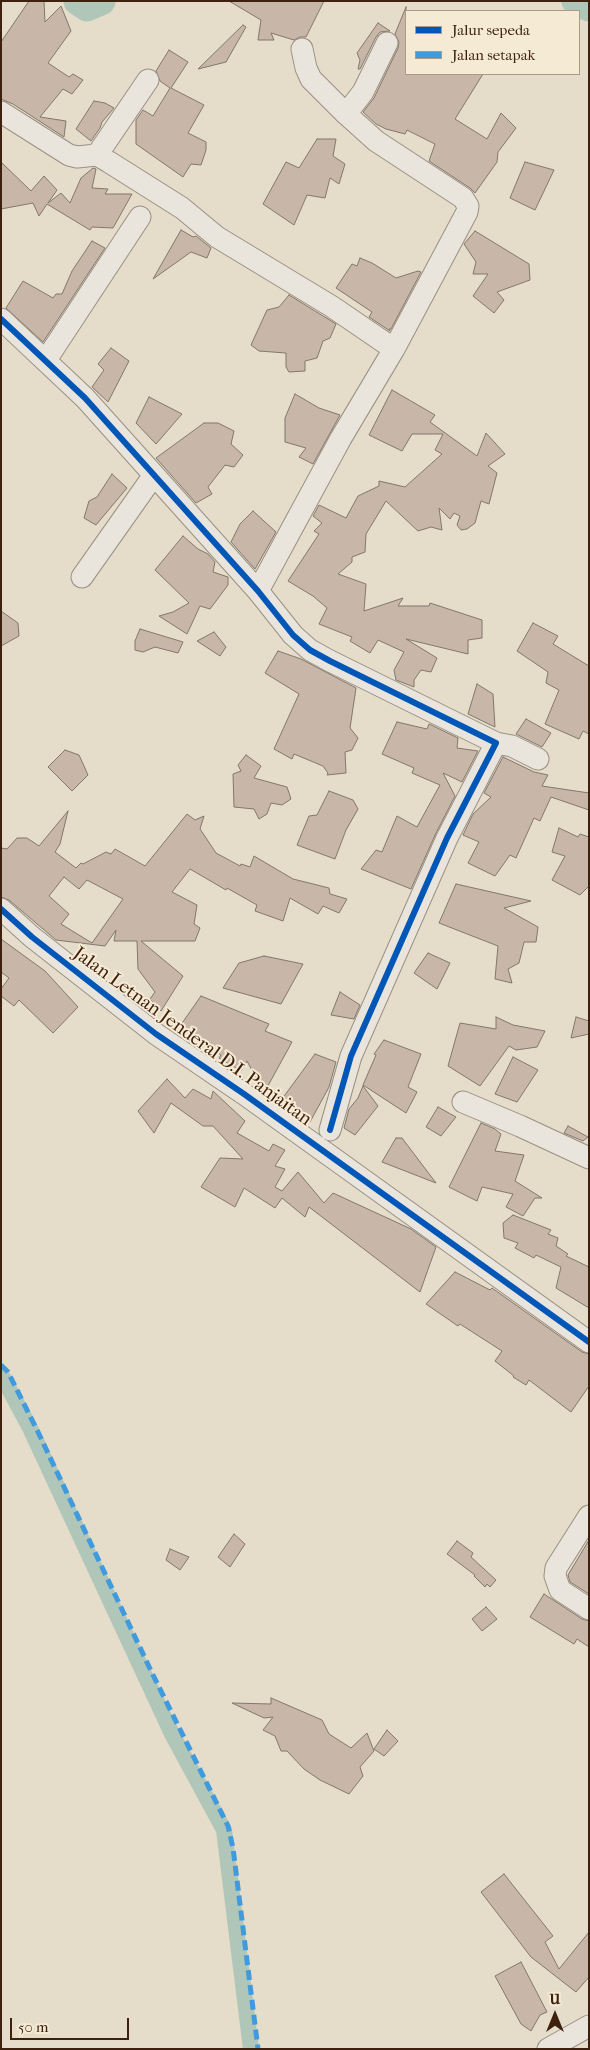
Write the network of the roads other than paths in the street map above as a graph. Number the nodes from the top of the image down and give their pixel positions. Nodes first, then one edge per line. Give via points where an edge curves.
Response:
1 (387, 43) dead end
2 (302, 49) dead end
3 (148, 80) dead end
4 (1, 112) edge
5 (346, 114) junction
6 (97, 155) junction
7 (140, 217) dead end
8 (1, 319) edge
9 (394, 350) junction
10 (46, 360) junction
11 (154, 475) junction
12 (82, 577) dead end
13 (258, 591) junction
14 (496, 743) junction
15 (538, 758) dead end
16 (1, 909) edge
17 (463, 1102) dead end
18 (330, 1130) dead end
19 (589, 1158) edge
20 (589, 1342) edge
21 (589, 1516) edge
22 (589, 1608) edge
23 (589, 2026) edge
24 (548, 2049) edge

1 - 5 street via 363,92
2 - 5 street via 311,79
3 - 6 street
4 - 6 street via 69,155
5 - 9 street via 376,141 463,198 468,206
6 - 9 street via 182,208 217,237
7 - 10 street
8 - 10 street
9 - 13 street via 341,438
10 - 11 street
11 - 12 street
11 - 13 street
13 - 14 street via 293,636 310,650
14 - 15 street via 512,746
14 - 18 street via 447,838 351,1056
16 - 20 street, Jalan Letnan Jenderal D.I. Panjaitan via 156,1034
17 - 19 street
21 - 22 street via 556,1568 555,1576 560,1590
23 - 24 street

